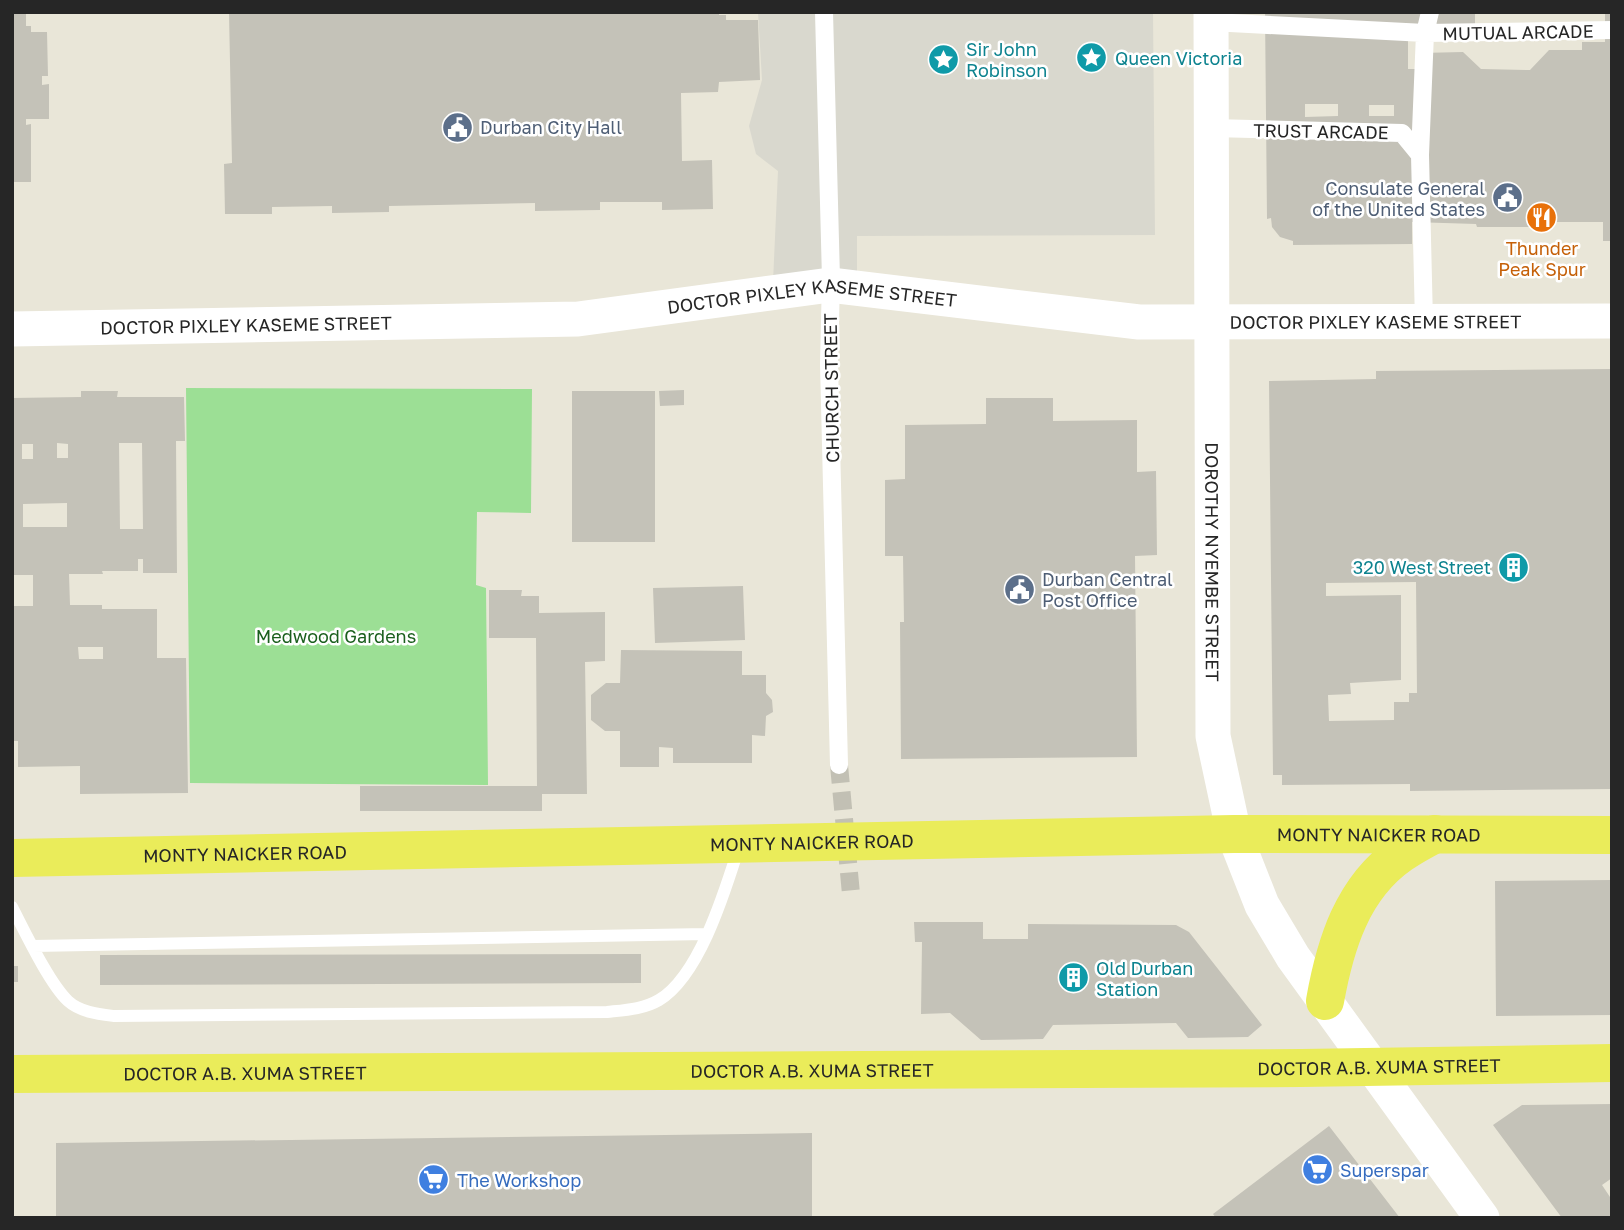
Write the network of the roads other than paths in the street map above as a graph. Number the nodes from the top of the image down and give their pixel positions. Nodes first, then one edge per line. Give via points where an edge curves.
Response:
1 (824, 12) edge
2 (1430, 12) edge
3 (1211, 17) edge
4 (1612, 30) edge
5 (1425, 33) junction
6 (1212, 128) junction
7 (1420, 155) junction
8 (830, 285) junction
9 (1612, 321) edge
10 (1424, 322) junction
11 (1213, 323) junction
12 (12, 329) edge
13 (839, 765) tunnel mouth
14 (1234, 834) junction
15 (1435, 834) junction
16 (1612, 835) edge
17 (751, 844) junction
18 (12, 858) edge
19 (12, 907) edge
20 (706, 934) junction
21 (33, 946) junction
22 (1325, 1002) junction
23 (1612, 1063) edge
24 (1374, 1067) junction
25 (12, 1074) edge
26 (1482, 1218) edge

1 - 8 street, CHURCH STREET
2 - 5 street, MUTUAL ARCADE
3 - 5 street, MUTUAL ARCADE
3 - 6 main road, DOROTHY NYEMBE STREET
4 - 5 street, MUTUAL ARCADE
5 - 7 street, MUTUAL ARCADE
6 - 7 street, TRUST ARCADE via 1402,133
6 - 11 main road, DOROTHY NYEMBE STREET
7 - 10 street
8 - 11 main road, DOCTOR PIXLEY KASEME STREET via 1139,322
8 - 12 main road, DOCTOR PIXLEY KASEME STREET via 578,319
8 - 13 street, CHURCH STREET
9 - 10 main road, DOCTOR PIXLEY KASEME STREET
10 - 11 main road, DOCTOR PIXLEY KASEME STREET
11 - 14 main road, DOROTHY NYEMBE STREET via 1213,736
14 - 15 main road, MONTY NAICKER ROAD
14 - 17 main road, MONTY NAICKER ROAD
14 - 22 main road, DOROTHY NYEMBE STREET via 1262,905
15 - 16 main road, MONTY NAICKER ROAD
15 - 22 main road via 1377,874 1353,907
17 - 18 main road, MONTY NAICKER ROAD
17 - 20 lane
19 - 21 lane
20 - 21 lane
20 - 21 lane via 678,986 658,1001 607,1012 93,1014 69,1002
22 - 24 main road, DOROTHY NYEMBE STREET
23 - 24 main road, DOCTOR A.B. XUMA STREET
24 - 25 main road, DOCTOR A.B. XUMA STREET
24 - 26 main road, DOROTHY NYEMBE STREET

